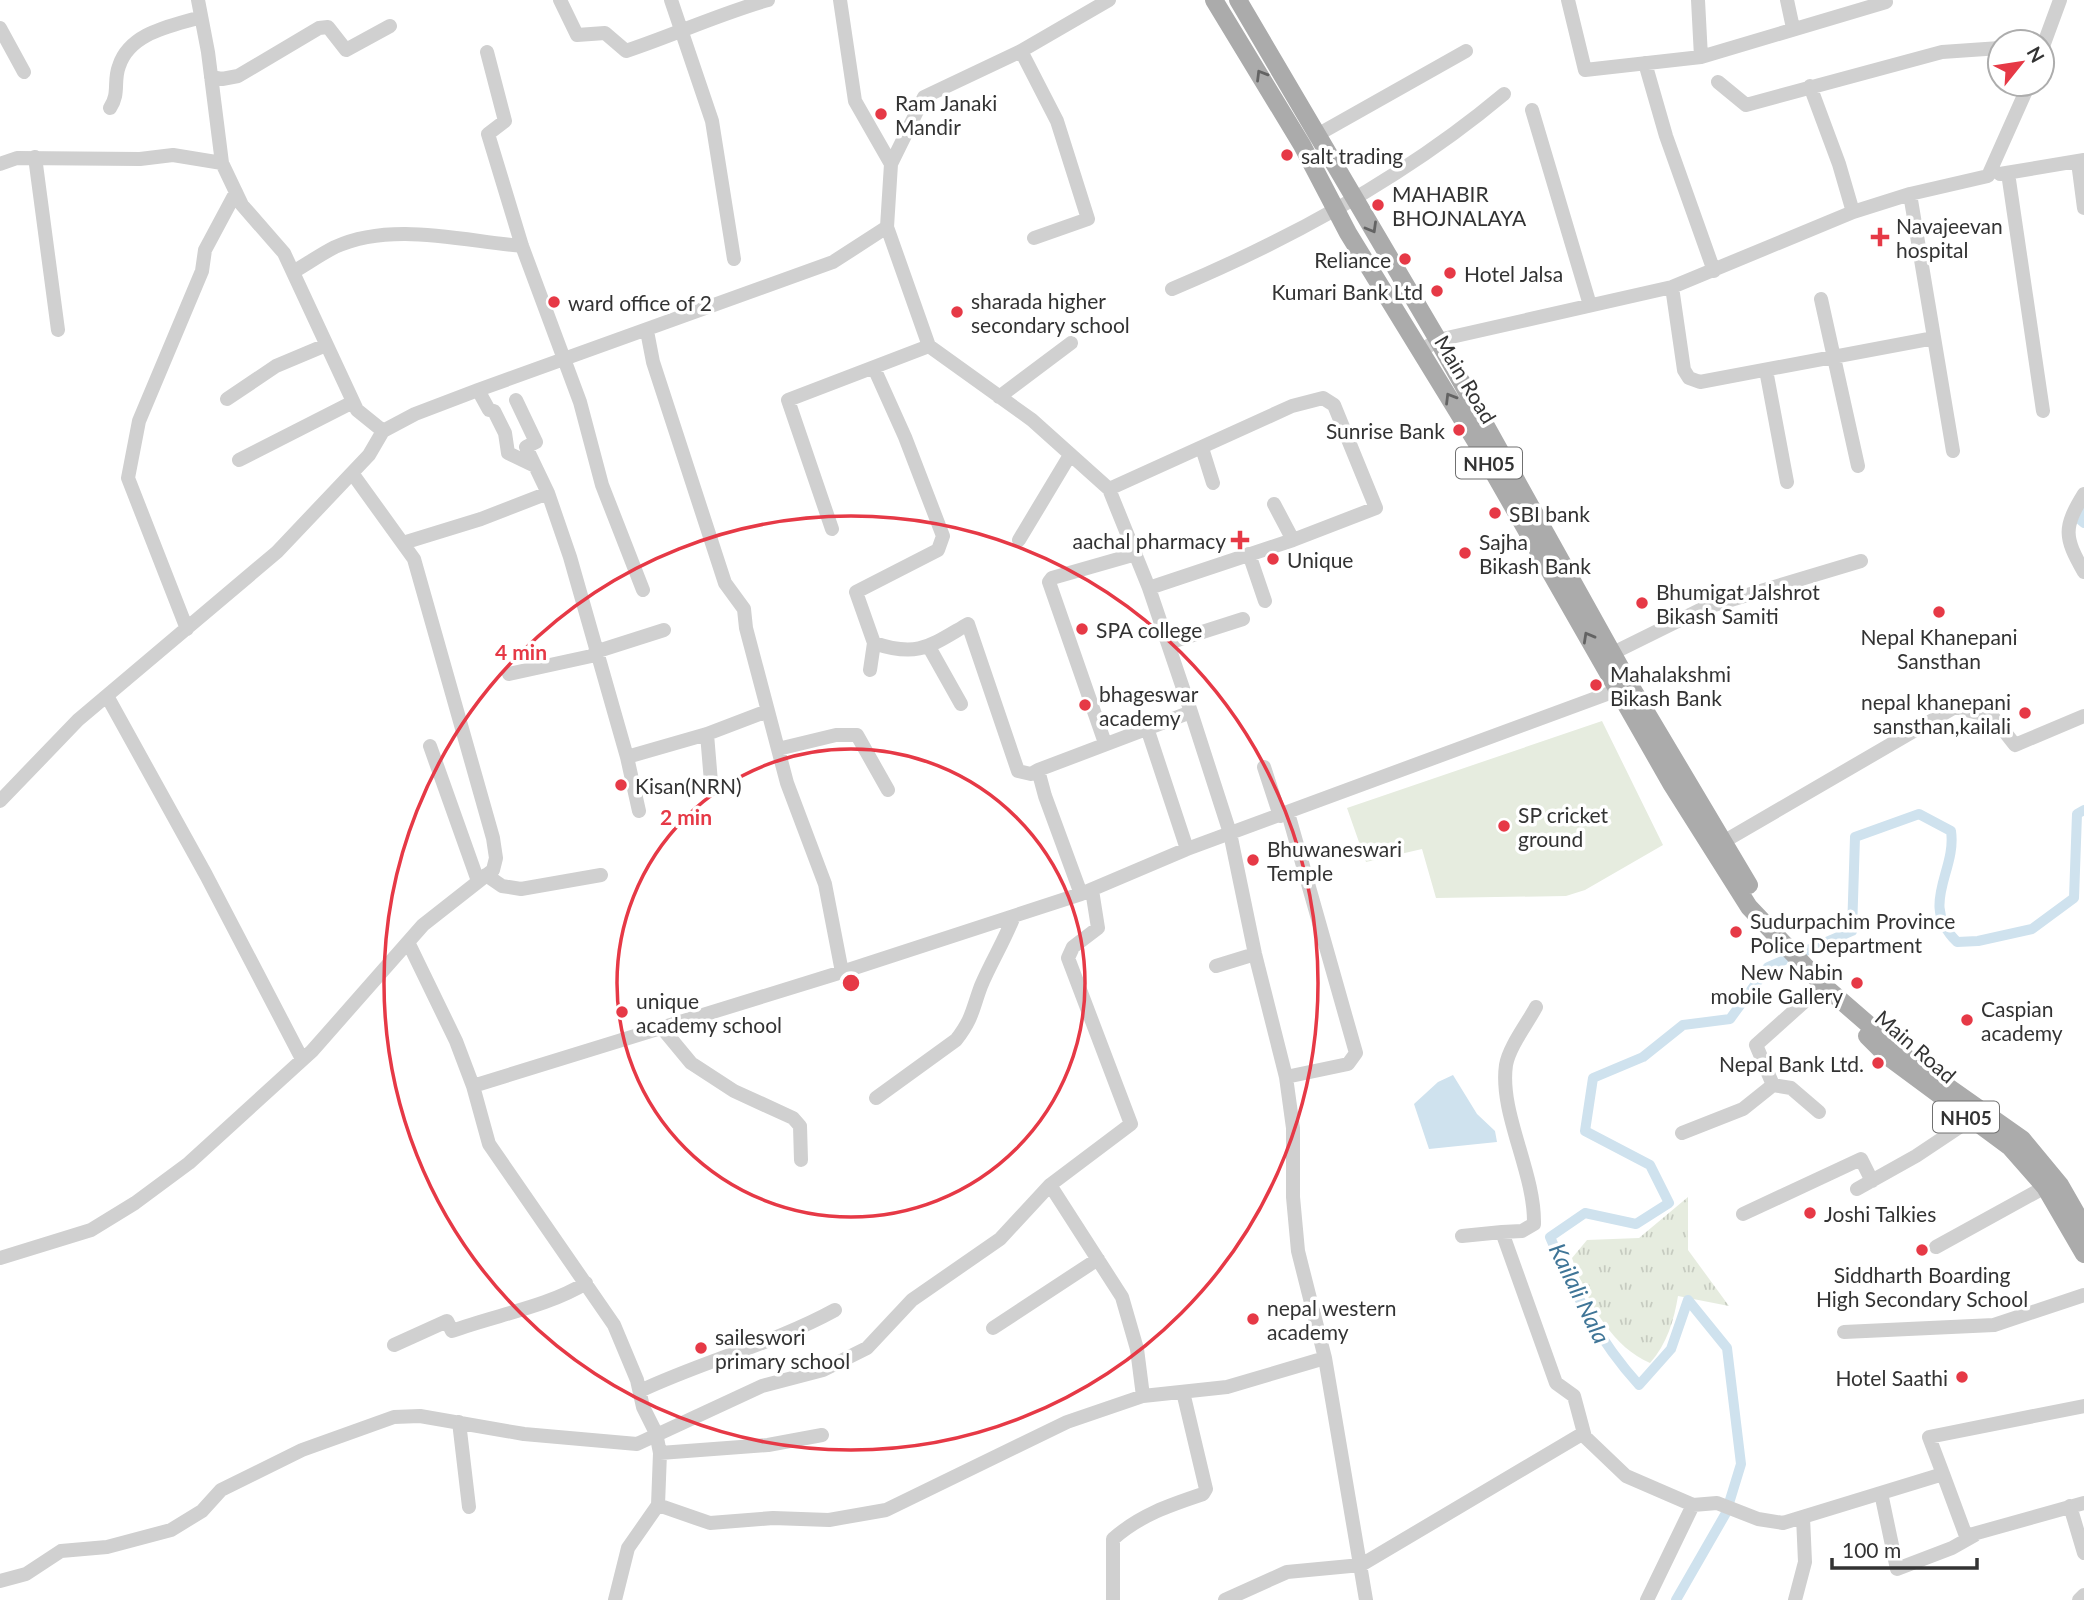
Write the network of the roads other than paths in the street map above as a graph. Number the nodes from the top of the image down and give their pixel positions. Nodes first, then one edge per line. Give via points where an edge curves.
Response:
1 (198, 0) edge
2 (560, 0) edge
3 (671, 0) edge
4 (768, 0) edge
5 (840, 0) edge
6 (1110, 0) edge
7 (1214, 0) edge
8 (1238, 0) edge
9 (1568, 0) edge
10 (1698, 0) edge
11 (1787, 0) edge
12 (2060, 0) edge
13 (1888, 1) edge
14 (201, 17) junction
15 (390, 26) dead end
16 (0, 28) edge
17 (1793, 28) junction
18 (2049, 28) edge
19 (681, 33) junction
20 (1986, 49) edge
21 (1021, 51) junction
22 (1466, 51) dead end
23 (487, 52) dead end
24 (1701, 57) junction
25 (1645, 63) junction
26 (24, 72) dead end
27 (211, 77) junction
28 (1718, 82) dead end
29 (1810, 86) junction
30 (1504, 94) dead end
31 (1282, 96) junction
32 (2023, 98) edge
33 (110, 108) dead end
34 (1532, 110) dead end
35 (1317, 135) junction
36 (34, 157) junction
37 (2081, 161) edge
38 (222, 163) junction
39 (0, 164) edge
40 (891, 164) junction
41 (2008, 173) junction
42 (1988, 176) junction
43 (236, 192) junction
44 (1910, 194) junction
45 (1356, 199) junction
46 (1335, 208) junction
47 (2084, 208) edge
48 (1853, 212) junction
49 (887, 227) junction
50 (1034, 238) dead end
51 (522, 246) junction
52 (734, 258) dead end
53 (1714, 271) junction
54 (293, 272) junction
55 (1672, 287) junction
56 (1172, 289) dead end
57 (1821, 299) dead end
58 (1590, 305) junction
59 (58, 330) dead end
60 (647, 331) junction
61 (1934, 338) junction
62 (1438, 340) junction
63 (1071, 343) dead end
64 (326, 345) junction
65 (929, 346) junction
66 (1422, 349) junction
67 (1834, 357) junction
68 (562, 359) junction
69 (874, 368) junction
70 (1766, 370) junction
71 (478, 390) junction
72 (999, 397) junction
73 (227, 399) dead end
74 (516, 400) dead end
75 (353, 402) junction
76 (2043, 411) dead end
77 (383, 431) junction
78 (1202, 447) junction
79 (1952, 451) dead end
80 (1070, 455) junction
81 (239, 460) dead end
82 (535, 466) junction
83 (1858, 466) dead end
84 (352, 473) junction
85 (1787, 482) dead end
86 (1213, 483) dead end
87 (1109, 489) junction
88 (548, 494) junction
89 (2084, 494) edge
90 (1517, 497) junction
91 (1274, 504) dead end
92 (832, 529) dead end
93 (1019, 540) dead end
94 (1293, 540) junction
95 (403, 543) junction
96 (1136, 554) junction
97 (1248, 554) junction
98 (1861, 561) dead end
99 (2084, 572) edge
100 (1149, 588) junction
101 (643, 590) dead end
102 (1265, 601) dead end
103 (1242, 619) dead end
104 (187, 629) junction
105 (664, 630) dead end
106 (874, 643) junction
107 (1168, 643) junction
108 (929, 647) junction
109 (1613, 653) junction
110 (596, 654) junction
111 (870, 670) dead end
112 (509, 674) dead end
113 (1624, 688) junction
114 (107, 696) junction
115 (961, 704) dead end
116 (767, 711) junction
117 (1191, 712) junction
118 (2084, 716) edge
119 (1147, 728) junction
120 (707, 734) junction
121 (1105, 743) junction
122 (430, 746) dead end
123 (778, 748) junction
124 (627, 757) junction
125 (1264, 767) dead end
126 (1038, 770) junction
127 (711, 782) dead end
128 (888, 790) dead end
129 (0, 801) edge
130 (639, 811) dead end
131 (1284, 815) junction
132 (1230, 833) junction
133 (1723, 842) junction
134 (1187, 849) junction
135 (601, 875) dead end
136 (482, 878) junction
137 (1087, 892) junction
138 (1014, 916) junction
139 (1767, 922) junction
140 (408, 942) junction
141 (1255, 954) junction
142 (1216, 966) dead end
143 (842, 972) junction
144 (1825, 987) junction
145 (1536, 1007) dead end
146 (662, 1028) junction
147 (302, 1059) junction
148 (1286, 1077) junction
149 (1773, 1085) junction
150 (473, 1086) junction
151 (876, 1098) dead end
152 (1819, 1112) dead end
153 (1970, 1120) junction
154 (1682, 1133) dead end
155 (801, 1160) dead end
156 (1872, 1181) junction
157 (1050, 1185) junction
158 (2045, 1187) junction
159 (1857, 1189) dead end
160 (1743, 1214) dead end
161 (2084, 1227) edge
162 (1502, 1232) junction
163 (1462, 1236) dead end
164 (1936, 1247) dead end
165 (2084, 1254) edge
166 (0, 1258) edge
167 (1098, 1259) junction
168 (586, 1283) junction
169 (2084, 1295) edge
170 (835, 1311) dead end
171 (993, 1328) dead end
172 (1844, 1332) dead end
173 (394, 1345) dead end
174 (1325, 1358) junction
175 (639, 1391) junction
176 (1184, 1392) junction
177 (1143, 1396) junction
178 (2084, 1406) edge
179 (459, 1422) junction
180 (656, 1433) junction
181 (822, 1435) dead end
182 (1585, 1437) junction
183 (660, 1453) junction
184 (1943, 1474) junction
185 (1881, 1493) junction
186 (657, 1505) junction
187 (1693, 1505) junction
188 (2077, 1505) edge
189 (469, 1507) dead end
190 (1804, 1517) junction
191 (1978, 1533) junction
192 (2084, 1553) edge
193 (1361, 1564) junction
194 (0, 1581) edge
195 (2084, 1595) edge
196 (615, 1600) edge
197 (1114, 1600) edge
198 (1225, 1600) edge
199 (1366, 1600) edge
200 (1647, 1600) edge
201 (1795, 1600) edge
202 (2079, 1600) edge

1 - 14 street
2 - 19 street via 577,35 605,33 626,51
3 - 19 street
4 - 19 street via 720,14
5 - 40 street via 855,101
6 - 21 street
31 -> 7 main road, Main Road / NH05
8 - 31 main road, Main Road / NH05
9 - 25 street via 1585,70
10 - 24 street
11 - 17 street
12 - 18 street
13 - 17 street
14 - 27 street
14 - 33 street via 139,39 118,66 117,97
15 - 27 street via 346,50 328,27 319,28 238,76
16 - 26 street
17 - 24 street
19 - 52 street via 712,121
20 - 29 street via 1942,52
21 - 40 street via 924,97
21 - 50 street via 1057,121 1088,219
22 - 35 street
23 - 51 street via 505,121 488,134
24 - 25 street
25 - 53 street
27 - 38 street
28 - 29 street via 1746,105
29 - 48 street
30 - 45 street via 1419,160
31 - 35 main road, Main Road / NH05
31 - 46 main road, Main Road / NH05
32 - 42 street
34 - 58 street
35 - 45 main road, Main Road / NH05
36 - 38 street via 140,159 173,155
36 - 39 street
36 - 59 street
37 - 41 street
37 - 47 street
38 - 43 street
40 - 49 street
41 - 42 street
41 - 76 street
42 - 44 street
43 - 54 street via 284,253
43 - 104 street via 205,250 202,271 139,421 128,478
44 - 48 street
44 - 61 street
45 - 46 street
45 -> 62 main road, Main Road / NH05
46 - 56 street via 1251,256
46 - 66 main road, Main Road / NH05
48 - 53 street
49 - 60 street via 834,262
49 - 65 street
51 - 54 street via 407,234 335,247
51 - 68 street
53 - 55 street
54 - 64 street
55 - 58 street
55 - 70 street via 1689,378 1700,382
57 - 67 street
58 - 62 street
60 - 68 street
60 - 116 street via 725,583 744,609
61 - 67 street
61 - 79 street
62 - 66 street
62 - 90 main road, Main Road / NH05
63 - 72 street
64 - 73 street via 276,366
64 - 75 street
65 - 69 street
65 - 72 street
90 -> 66 main road, Main Road / NH05
67 - 70 street
67 - 83 street
68 - 71 street
68 - 101 street via 580,402 602,485
69 - 92 street via 788,400
69 - 106 street via 943,536 938,550 856,592
70 - 85 street
71 - 77 street
71 - 82 street via 505,433 509,453
72 - 80 street
74 - 82 street via 533,431 536,442 526,447
75 - 77 street
75 - 81 street
77 - 84 street
78 - 86 street
78 - 87 street
78 - 94 street via 1292,406 1323,398 1334,405 1376,508
80 - 87 street
80 - 93 street
82 - 88 street
84 - 95 street
84 - 104 street via 277,552
87 - 96 street
88 - 95 street
88 - 110 street
89 - 99 street via 2069,519 2067,539
90 - 109 main road, Main Road / NH05
113 -> 90 main road, Main Road / NH05
91 - 94 street
94 - 97 street
95 - 136 street via 414,559 493,838 493,870
96 - 100 street
96 - 121 street via 1049,582
97 - 100 street
97 - 102 street
98 - 109 street via 1704,608
100 - 107 street
103 - 107 street
104 - 114 street
105 - 110 street
106 - 108 street via 896,652
106 - 111 street
107 - 117 street
108 - 115 street
108 - 126 street via 967,619 1018,771 1031,774
109 - 113 main road, Main Road / NH05
110 - 112 street
110 - 124 street
113 - 131 street
113 - 133 main road, Main Road / NH05
113 - 139 main road, Main Road / NH05 via 1742,895
114 - 129 street
114 - 147 street
116 - 120 street
116 - 123 street
117 - 119 street
117 - 132 street
118 - 133 street via 2015,745 1993,717 1955,708
119 - 121 street
119 - 134 street
120 - 124 street
120 - 127 street
121 - 126 street
122 - 136 street
123 - 128 street via 836,735 857,736
123 - 143 street via 825,884
124 - 130 street
125 - 131 street
126 - 137 street
131 - 132 street
131 - 148 street via 1356,1053 1348,1064
132 - 134 street
132 - 141 street
133 - 139 main road, Main Road / NH05
134 - 137 street
135 - 136 street via 521,889
136 - 140 street via 436,913
137 - 138 street
137 - 157 street via 1098,928 1073,947 1068,958 1131,1124
138 - 143 street
138 - 151 street via 964,1030
139 - 144 main road, Main Road / NH05
140 - 147 street
140 - 150 street
141 - 142 street
141 - 148 street
143 - 146 street
144 - 149 street via 1756,1045
144 - 153 main road, Main Road / NH05 via 1887,1056
144 - 161 main road, Main Road / NH05 via 1907,1058 2022,1139 2060,1185
145 - 162 street via 1506,1064 1508,1100 1534,1200 1534,1224 1522,1231
146 - 150 street
146 - 155 street via 691,1063 734,1091 793,1118 800,1126
147 - 166 street via 189,1163 135,1203 91,1230
148 - 174 street via 1298,1251
149 - 152 street via 1791,1088
149 - 154 street via 1743,1109
150 - 168 street via 489,1144
153 - 156 street
153 - 158 main road, Main Road / NH05 via 2010,1147
156 - 159 street
156 - 160 street via 1861,1158
157 - 167 street
157 - 180 street via 1000,1240 912,1300 866,1348 823,1370 762,1386
158 - 164 street
158 - 165 main road, Main Road / NH05
162 - 163 street
162 - 182 street via 1556,1384 1574,1396
167 - 171 street
167 - 177 street via 1122,1297 1137,1349
168 - 173 street via 537,1306 452,1331 447,1321
168 - 175 street via 614,1325
169 - 172 street via 1994,1325
170 - 175 street
174 - 176 street via 1227,1387
174 - 193 street
175 - 180 street
176 - 177 street
176 - 197 street via 1206,1489 1155,1510 1113,1539
177 - 186 street via 1067,1422 886,1510 829,1520 710,1523
178 - 184 street via 1929,1437
179 - 180 street via 524,1434 637,1444
179 - 189 street
179 - 194 street via 420,1416 374,1423 302,1450 221,1490 202,1511 171,1530 107,1547 61,1552 26,1574
180 - 183 street
181 - 183 street via 768,1445
182 - 187 street via 1626,1476
182 - 193 street via 1582,1434
183 - 186 street
184 - 185 street
184 - 191 street via 1966,1536
185 - 190 street
185 - 191 street via 1897,1569
186 - 196 street via 628,1548
187 - 190 street via 1717,1503 1783,1523
187 - 200 street
188 - 191 street
188 - 192 street
190 - 201 street via 1805,1562
193 - 198 street via 1287,1572
193 - 199 street
195 - 202 street

